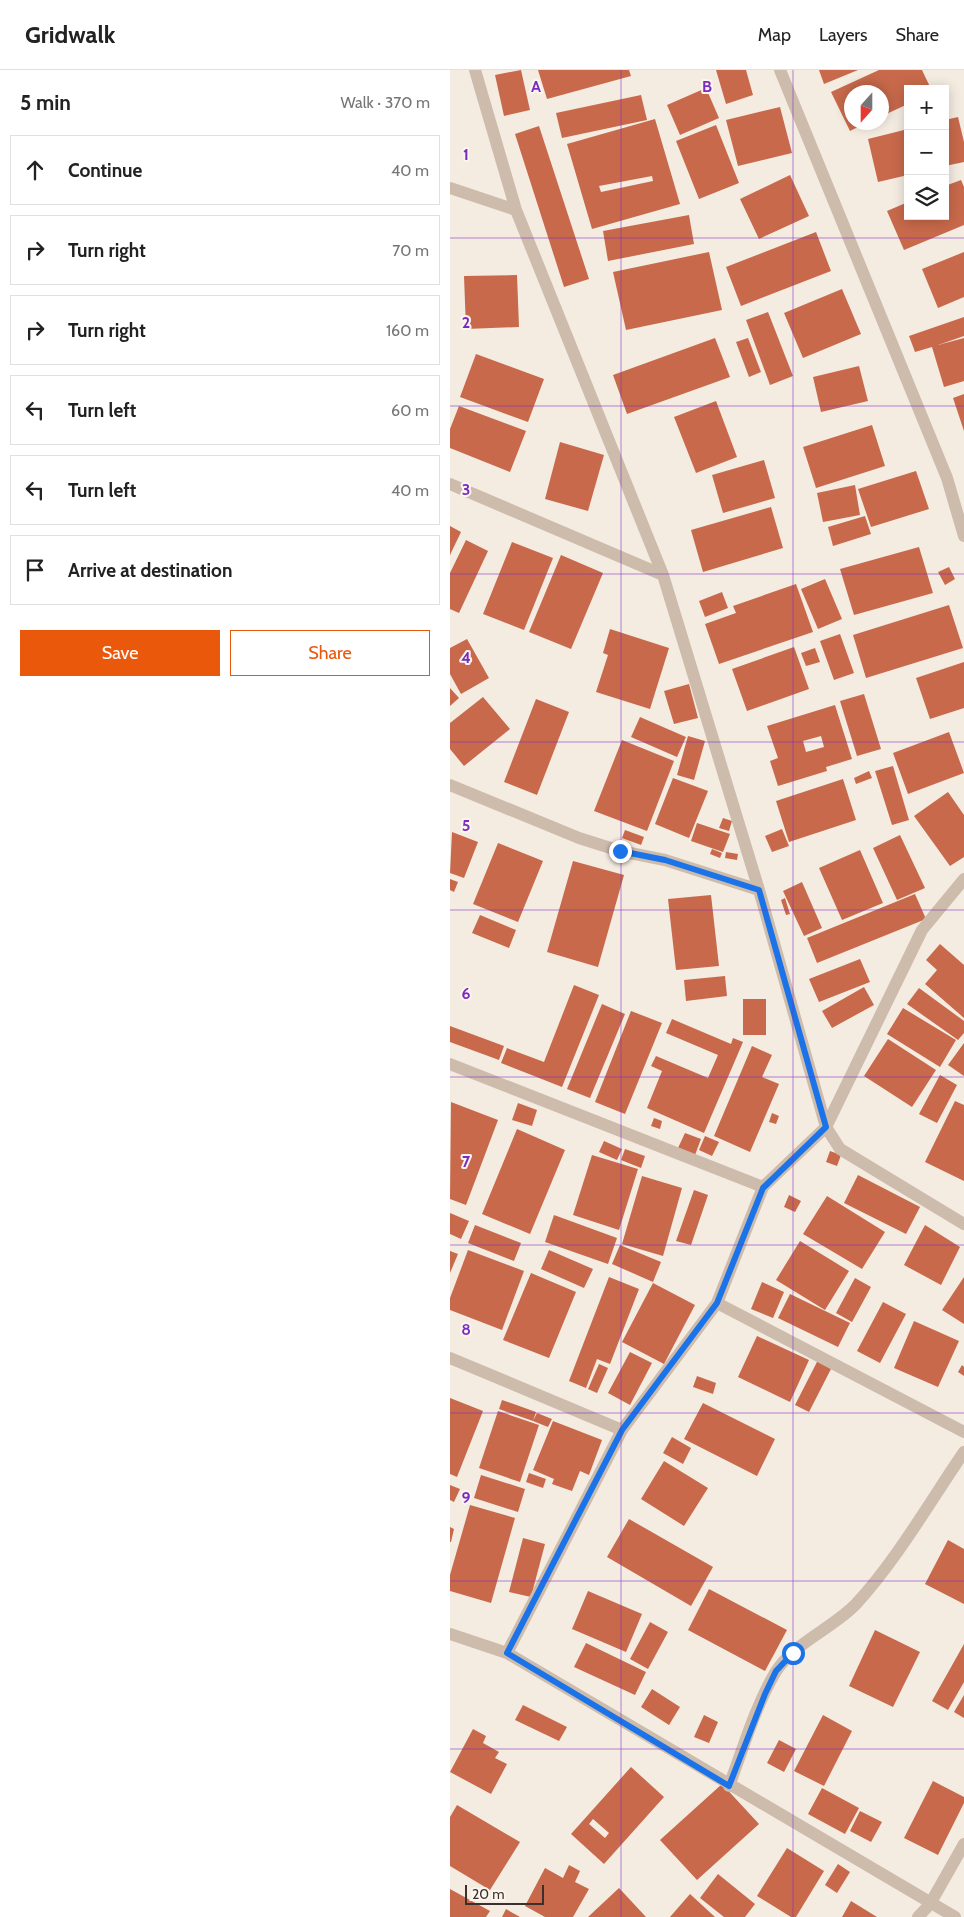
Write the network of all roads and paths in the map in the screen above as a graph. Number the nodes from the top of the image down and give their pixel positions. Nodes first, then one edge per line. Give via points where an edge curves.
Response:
1 (475, 70) edge
2 (780, 70) edge
3 (450, 188) edge
4 (516, 210) junction
5 (450, 484) edge
6 (964, 536) edge
7 (662, 575) junction
8 (450, 785) edge
9 (964, 879) edge
10 (759, 890) junction
11 (450, 1064) edge
12 (826, 1127) junction
13 (763, 1188) junction
14 (964, 1224) edge
15 (717, 1303) junction
16 (450, 1358) edge
17 (622, 1430) junction
18 (964, 1432) edge
19 (964, 1452) edge
20 (450, 1634) edge
21 (507, 1653) junction
22 (729, 1786) junction
23 (964, 1844) edge
24 (930, 1904) junction
25 (918, 1917) edge
26 (955, 1917) edge

1 - 4 street
2 - 6 street via 947,478
3 - 4 street
4 - 7 street
5 - 7 street
7 - 10 street
8 - 10 street via 579,838 665,860
9 - 12 street via 922,930
10 - 12 street
11 - 13 street
12 - 13 street
12 - 14 street via 840,1149
13 - 15 street
15 - 17 street
15 - 18 street
16 - 17 street
17 - 21 street
19 - 22 street via 856,1604 793,1653 776,1671
20 - 21 street
21 - 22 street
22 - 24 street
23 - 24 street
24 - 25 street
24 - 26 street

